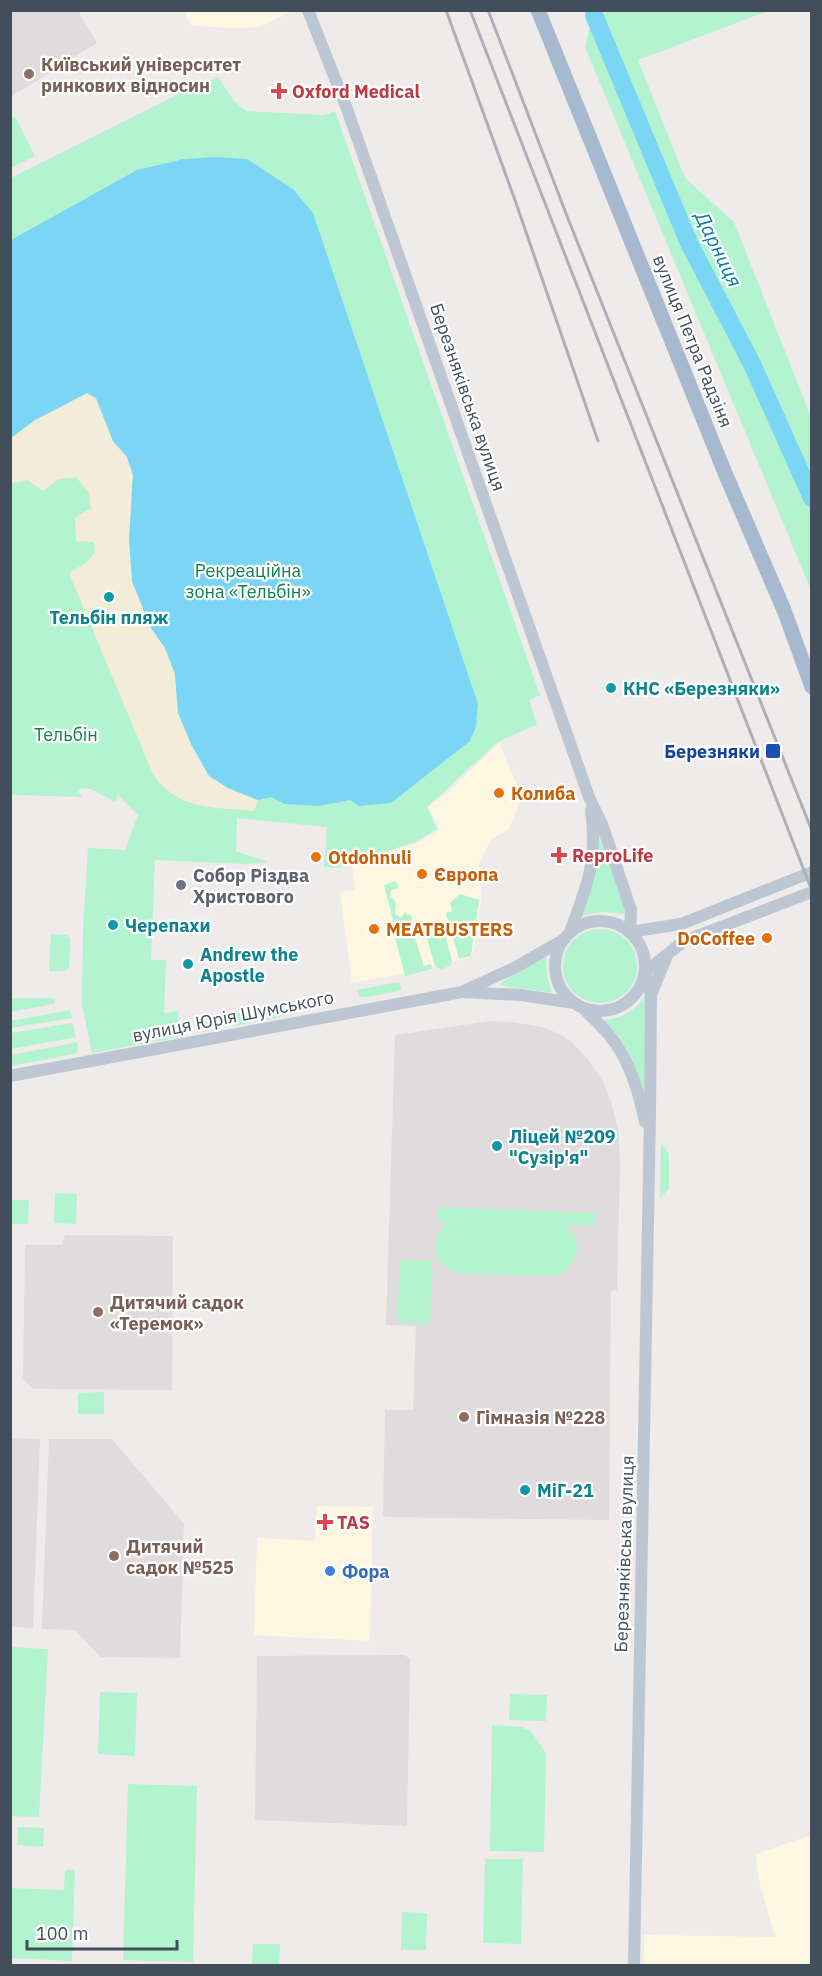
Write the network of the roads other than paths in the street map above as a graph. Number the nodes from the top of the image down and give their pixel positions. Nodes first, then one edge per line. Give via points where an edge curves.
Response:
1 (308, 10) edge
2 (538, 10) edge
3 (812, 687) edge
4 (589, 797) junction
5 (812, 872) edge
6 (812, 892) edge
7 (631, 910) junction
8 (671, 926) junction
9 (630, 932) junction
10 (567, 936) junction
11 (673, 948) junction
12 (645, 972) junction
13 (462, 992) junction
14 (651, 996) junction
15 (578, 1005) junction
16 (10, 1076) edge
17 (650, 1143) junction
18 (634, 1965) edge

1 - 4 street, Березняківська вулиця via 347,109
2 - 3 main road, вулиця Петра Радзіня
4 - 7 street, Березняківська вулиця
4 - 10 street, Березняківська вулиця via 593,833 590,874
5 - 8 street
6 - 11 street
7 - 8 street via 645,922
7 - 9 street, Березняківська вулиця
8 - 9 street
9 - 10 street via 598,921 583,924
9 - 12 street via 642,950
10 - 13 street, вулиця Юрія Шумського via 514,968
10 - 15 street via 556,958 555,973 560,988
11 - 12 street
11 - 14 street
12 - 14 street, Березняківська вулиця
12 - 15 street via 639,988 624,1004 604,1011
13 - 15 street, вулиця Юрія Шумського via 521,995
13 - 16 street, вулиця Юрія Шумського
14 - 17 street, Березняківська вулиця
15 - 17 street, Березняківська вулиця via 610,1036 624,1059
17 - 18 street, Березняківська вулиця

